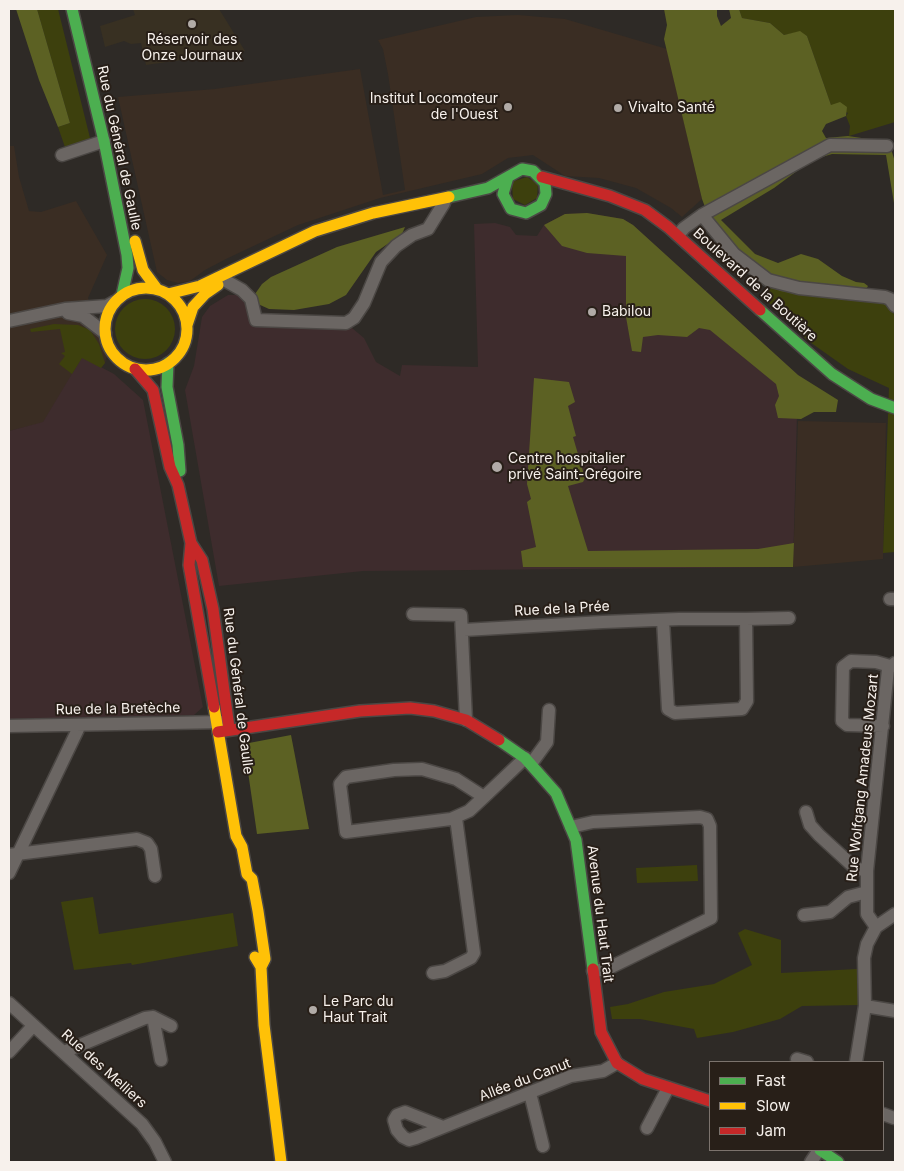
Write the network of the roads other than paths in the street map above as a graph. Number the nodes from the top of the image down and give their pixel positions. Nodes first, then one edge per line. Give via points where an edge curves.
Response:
1 (72, 9) edge
2 (82, 9) edge
3 (100, 144) junction
4 (887, 146) dead end
5 (62, 155) dead end
6 (508, 177) junction
7 (542, 177) junction
8 (590, 192) junction
9 (545, 200) junction
10 (444, 203) junction
11 (507, 205) junction
12 (702, 215) junction
13 (678, 236) junction
14 (226, 280) junction
15 (157, 289) junction
16 (168, 294) junction
17 (118, 298) junction
18 (895, 306) edge
19 (40, 313) junction
20 (9, 321) edge
21 (187, 324) junction
22 (105, 333) junction
23 (168, 363) junction
24 (135, 369) junction
25 (895, 408) edge
26 (178, 485) junction
27 (191, 543) junction
28 (413, 614) dead end
29 (746, 618) junction
30 (789, 618) dead end
31 (663, 620) junction
32 (464, 630) junction
33 (893, 665) edge
34 (550, 710) dead end
35 (466, 720) junction
36 (80, 725) junction
37 (9, 726) edge
38 (883, 726) junction
39 (223, 727) junction
40 (528, 761) junction
41 (484, 797) junction
42 (806, 812) dead end
43 (456, 818) junction
44 (571, 826) junction
45 (13, 855) edge
46 (867, 871) junction
47 (9, 874) edge
48 (155, 876) dead end
49 (866, 892) junction
50 (895, 914) edge
51 (804, 915) dead end
52 (876, 927) junction
53 (593, 970) junction
54 (432, 973) dead end
55 (10, 1005) edge
56 (865, 1006) junction
57 (895, 1011) edge
58 (154, 1017) junction
59 (265, 1017) junction
60 (33, 1026) junction
61 (171, 1026) dead end
62 (9, 1052) edge
63 (64, 1052) junction
64 (161, 1060) dead end
65 (856, 1061) edge
66 (617, 1062) junction
67 (668, 1088) junction
68 (530, 1093) junction
69 (709, 1101) edge
70 (443, 1127) dead end
71 (647, 1128) dead end
72 (543, 1146) dead end
73 (818, 1151) edge
74 (821, 1151) edge
75 (166, 1162) edge
76 (281, 1162) edge
77 (286, 1162) edge
78 (811, 1162) edge
79 (838, 1162) edge

1 - 3 main road, Rue du Général de Gaulle
2 - 15 main road, Rue du Général de Gaulle via 141,264
3 - 5 street
3 - 17 main road, Rue du Général de Gaulle via 127,255 128,268
4 - 12 street via 830,145
6 - 7 main road via 522,169
6 - 11 main road via 503,188
6 - 16 main road via 488,188 399,206 324,228 275,248 200,286
7 - 8 main road, Boulevard de la Boutière
7 - 9 main road via 546,188
8 - 9 main road, Boulevard de la Boutière via 567,193
8 - 13 main road, Boulevard de la Boutière via 645,210
9 - 11 main road via 537,209 526,213
10 - 11 main road via 490,200
10 - 14 main road via 374,219 318,237
10 - 14 street via 428,228 396,246 382,262 364,303 354,318 346,323 256,320 251,299
12 - 13 street
12 - 18 street via 734,254 768,280 799,288 885,297
13 - 25 main road, Boulevard de la Boutière via 832,374 871,399
14 - 21 main road via 200,299 193,307
15 - 16 main road
15 - 17 main road via 139,288
16 - 21 main road via 183,310
17 - 19 street via 106,306
17 - 22 main road via 106,317
19 - 20 street
19 - 22 street via 83,316
21 - 23 main road via 183,347
22 - 24 main road via 115,357
23 - 24 main road via 152,370
23 - 26 main road, Rue du Général de Gaulle via 167,387 181,466
24 - 26 main road, Rue du Général de Gaulle via 153,390 170,467
26 - 27 main road, Rue du Général de Gaulle
27 - 39 main road, Rue du Général de Gaulle via 189,565
27 - 39 main road, Rue du Général de Gaulle via 202,560 213,609
28 - 32 street via 460,613
29 - 30 street, Rue de la Prée
29 - 31 street, Rue de la Prée
29 - 31 street via 745,706 737,711 675,713 667,706
31 - 32 street, Rue de la Prée
32 - 35 street
33 - 38 street, Rue Wolfgang Amadeus Mozart
33 - 38 street via 851,661 843,667 842,721 848,725
34 - 40 street via 547,742
35 - 39 main road, Avenue du Haut Trait via 434,711 396,708
35 - 40 main road, Avenue du Haut Trait via 498,738
36 - 37 street, Rue de la Bretèche
36 - 39 street, Rue de la Bretèche
36 - 45 street
38 - 46 street, Rue Wolfgang Amadeus Mozart
39 - 59 main road, Rue du Général de Gaulle via 245,835 242,847 247,874 252,878 262,934
40 - 41 street
40 - 44 main road, Avenue du Haut Trait via 556,793
41 - 43 street
41 - 43 street via 456,779 410,768 346,777 340,784 346,832
42 - 46 street via 810,825 819,835 855,868
43 - 54 street via 474,953 471,958 445,971
44 - 53 main road, Avenue du Haut Trait via 582,870
44 - 53 street via 700,816 710,826 711,918 607,968
45 - 47 street
45 - 48 street via 137,839 147,843 151,849
46 - 49 street, Rue Wolfgang Amadeus Mozart
49 - 51 street via 848,897 830,912
49 - 52 street, Rue Wolfgang Amadeus Mozart via 867,914
50 - 52 street
52 - 56 street via 865,951
53 - 66 main road, Avenue du Haut Trait via 601,1032
55 - 60 street, Rue des Melliers
56 - 57 street
56 - 65 street
58 - 61 street
58 - 63 street
58 - 64 street
59 - 76 main road, Rue du Général de Gaulle
59 - 77 main road, Rue du Général de Gaulle via 269,1025
60 - 62 street
60 - 63 street, Rue des Melliers
63 - 75 street, Rue des Melliers via 142,1124
66 - 67 main road via 643,1079
66 - 68 street, Allée du Canut via 603,1071 571,1076
67 - 69 main road
67 - 71 street
68 - 70 street, Allée du Canut
68 - 72 street
73 - 78 street
74 - 79 main road

